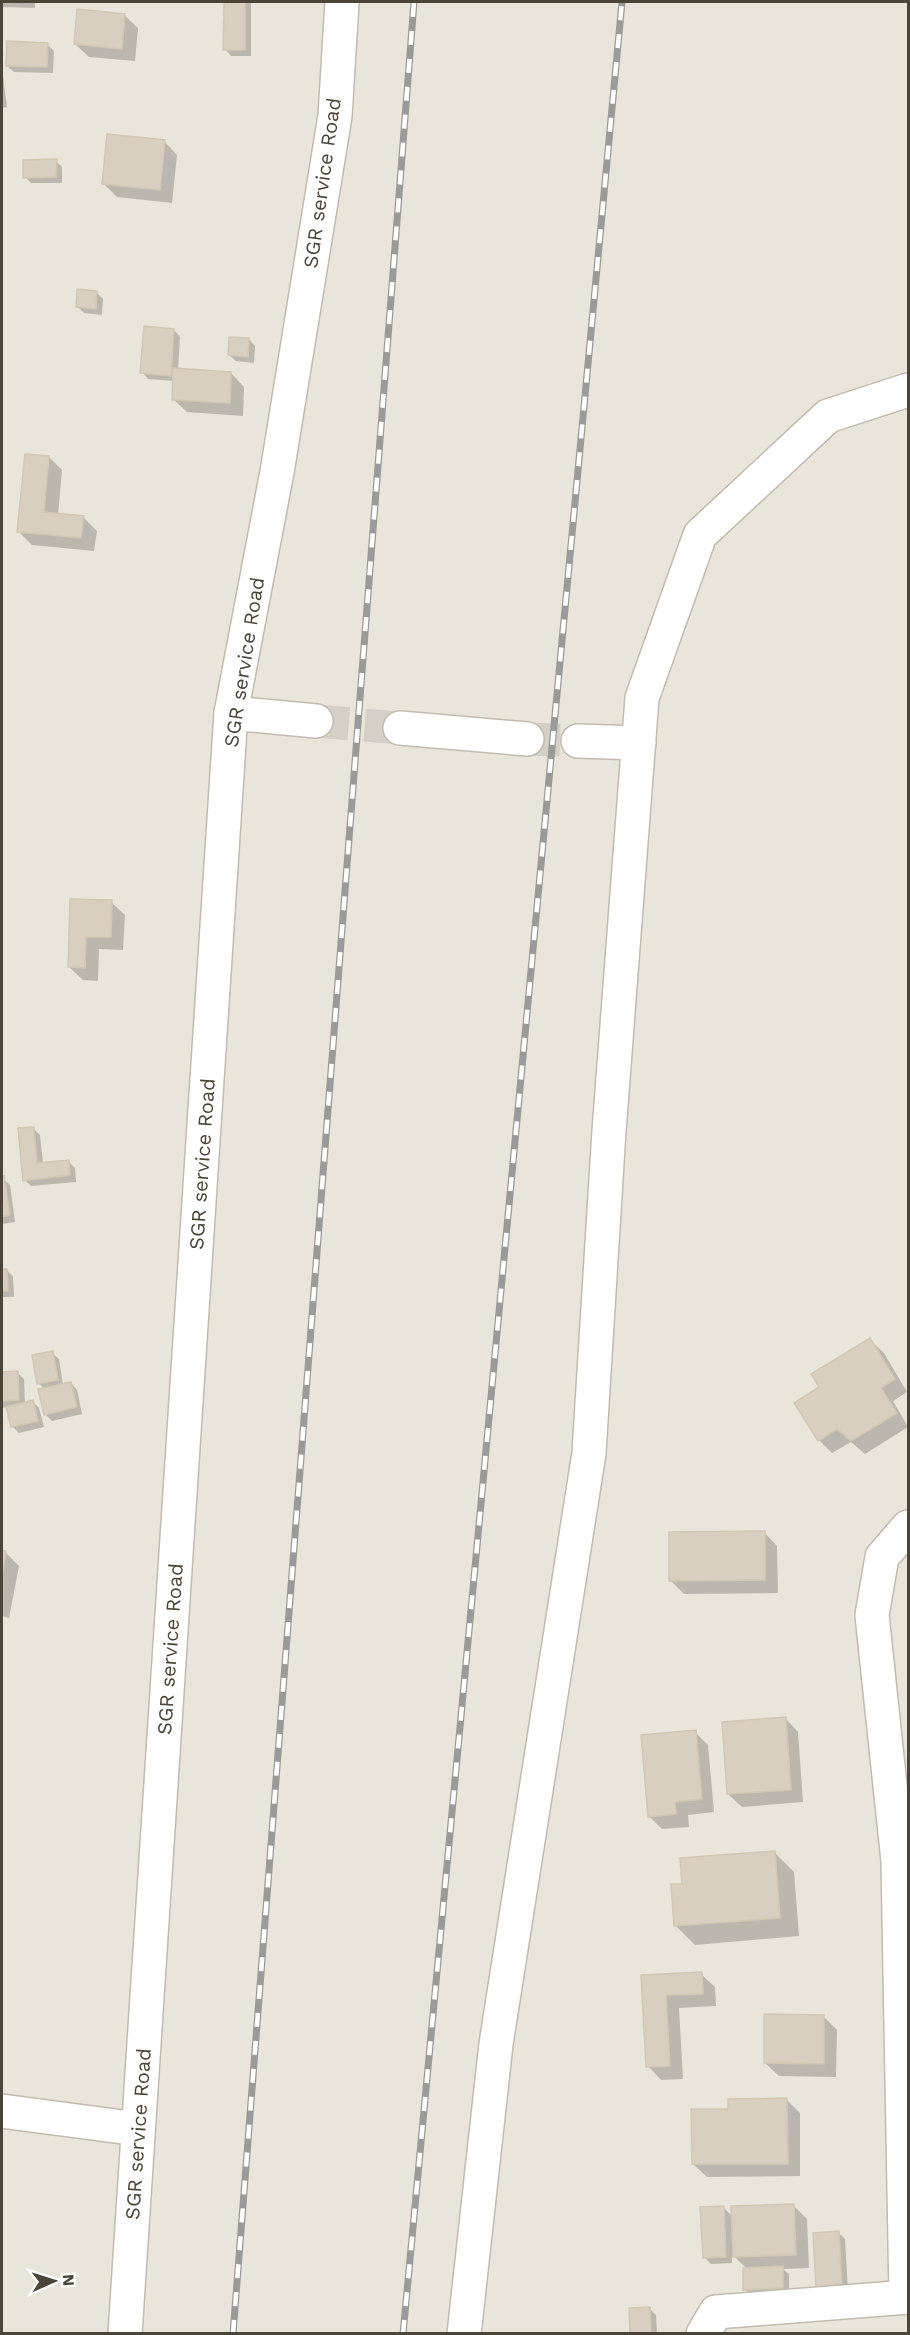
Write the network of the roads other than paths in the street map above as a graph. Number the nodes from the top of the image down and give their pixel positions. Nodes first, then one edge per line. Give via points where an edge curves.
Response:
1 (342, 2) edge
2 (909, 390) edge
3 (231, 713) junction
4 (316, 722) tunnel mouth
5 (400, 729) tunnel mouth
6 (527, 739) tunnel mouth
7 (578, 741) tunnel mouth
8 (639, 743) junction
9 (909, 1527) edge
10 (2, 2111) edge
11 (138, 2129) junction
12 (907, 2297) edge
13 (125, 2334) edge
14 (464, 2334) edge
15 (703, 2334) edge

1 - 3 street, SGR service Road via 334,116 277,472
2 - 8 street via 828,416 700,535 642,698
3 - 4 street
3 - 11 street, SGR service Road
5 - 6 street
7 - 8 street
8 - 14 street via 589,1453 496,2044
9 - 12 street via 882,1557 872,1615 898,1861
10 - 11 street
11 - 13 street, SGR service Road
12 - 15 street via 716,2312

